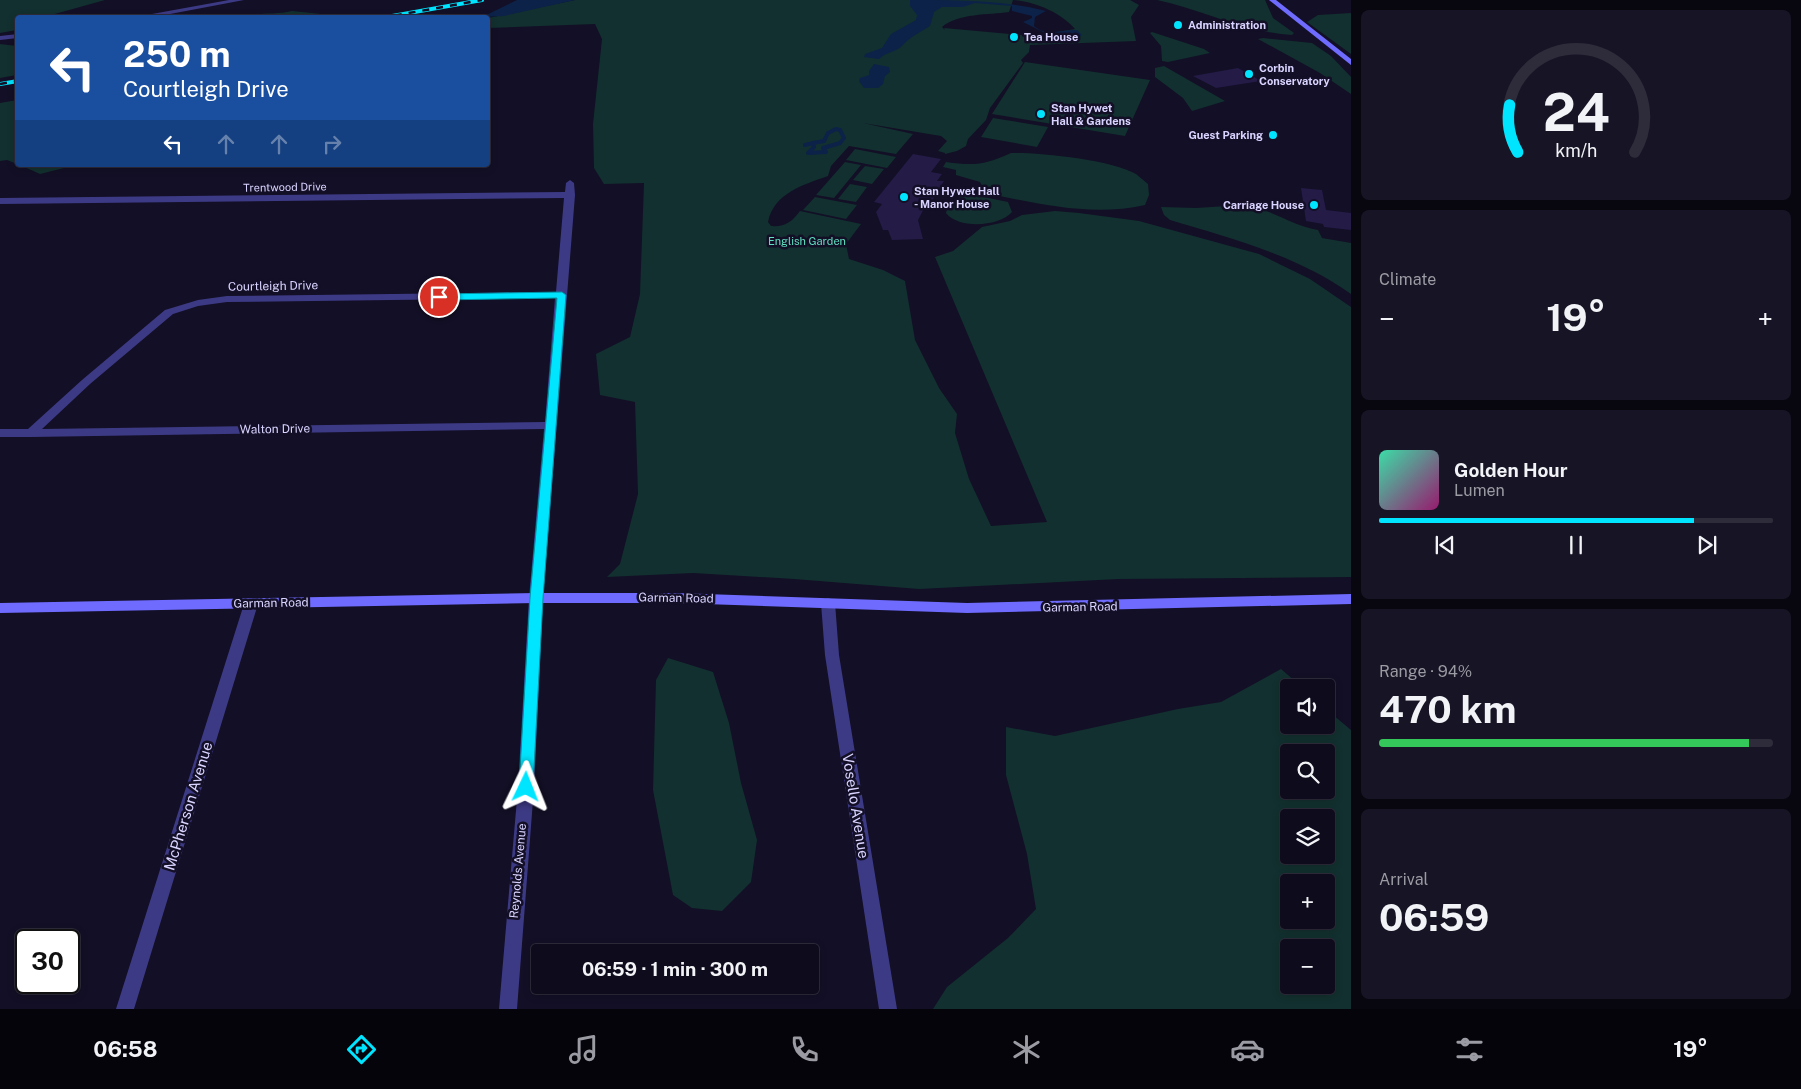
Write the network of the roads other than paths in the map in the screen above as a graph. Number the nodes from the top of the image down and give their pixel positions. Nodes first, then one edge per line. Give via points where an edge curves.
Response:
1 (178, 0) edge
2 (241, 0) edge
3 (1272, 0) edge
4 (186, 9) junction
5 (151, 15) edge
6 (15, 36) edge
7 (0, 38) edge
8 (1351, 63) edge
9 (570, 189) joint
10 (0, 201) edge
11 (562, 295) junction
12 (551, 425) junction
13 (0, 433) edge
14 (32, 433) junction
15 (536, 598) junction
16 (1351, 599) edge
17 (828, 603) junction
18 (252, 604) junction
19 (0, 608) edge
20 (125, 1009) edge
21 (508, 1009) edge
22 (888, 1009) edge

1 - 4 street
2 - 4 street
3 - 8 street
4 - 5 street
6 - 7 street
9 - 10 street, Trentwood Drive
9 - 11 street, Reynolds Avenue
11 - 12 street, Reynolds Avenue
11 - 14 street, Courtleigh Drive via 227,299 186,305 169,312
12 - 14 street, Walton Drive
12 - 15 street, Reynolds Avenue
13 - 14 street, Walton Drive
15 - 17 street, Garman Road
15 - 18 street, Garman Road
15 - 21 street, Reynolds Avenue via 526,787
16 - 17 street, Garman Road via 1043,608
17 - 22 street, Vosello Avenue via 832,655
18 - 19 street, Garman Road
18 - 20 street, McPherson Avenue

